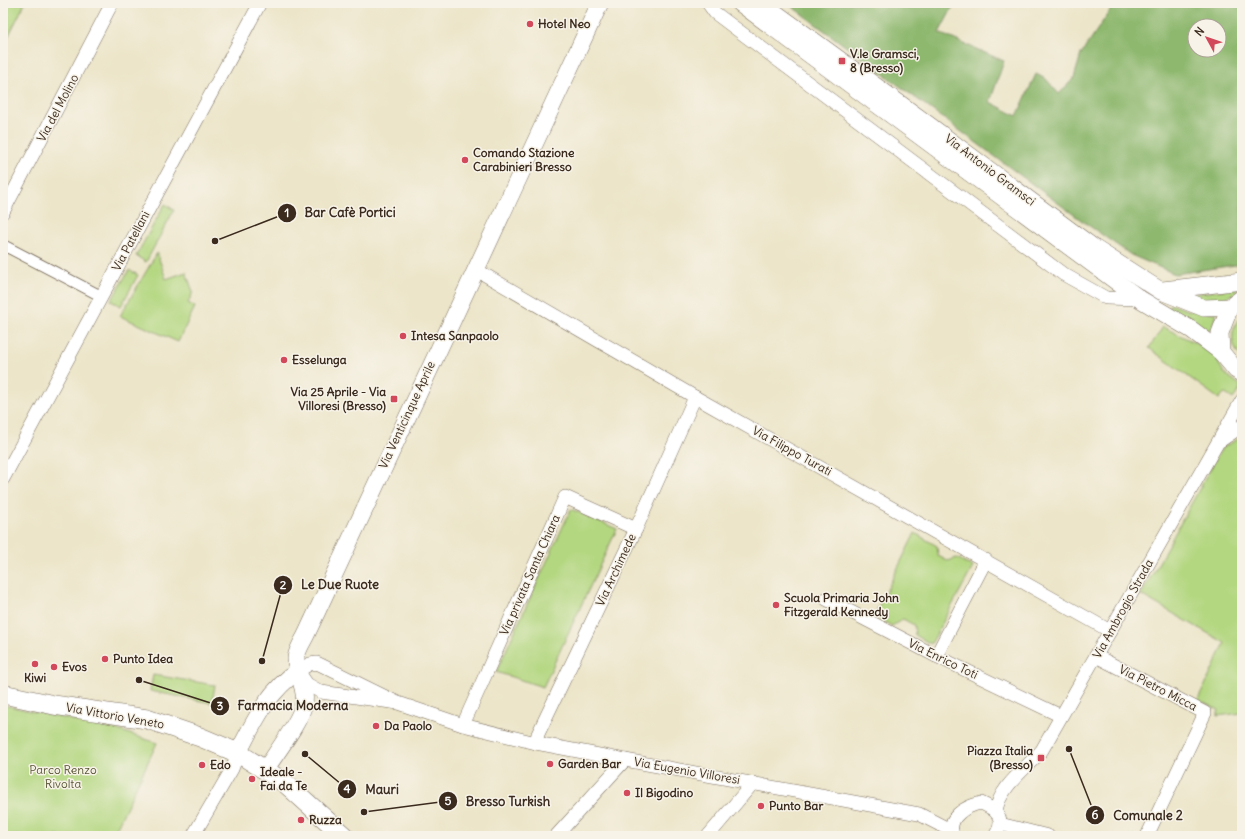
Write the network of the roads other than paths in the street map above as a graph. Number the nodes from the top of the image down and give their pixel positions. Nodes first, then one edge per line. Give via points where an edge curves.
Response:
1 (112, 3) edge
2 (260, 3) edge
3 (600, 3) edge
4 (708, 3) edge
5 (740, 3) edge
6 (762, 3) edge
7 (3, 212) edge
8 (3, 245) edge
9 (475, 269) junction
10 (1242, 281) edge
11 (1161, 291) junction
12 (101, 296) junction
13 (1140, 299) junction
14 (1236, 303) edge
15 (1221, 352) junction
16 (1242, 374) edge
17 (695, 397) junction
18 (1242, 400) edge
19 (1242, 426) edge
20 (1219, 442) junction
21 (3, 479) edge
22 (636, 529) junction
23 (986, 560) junction
24 (826, 599) dead end
25 (1110, 631) junction
26 (936, 656) junction
27 (1096, 656) junction
28 (298, 671) junction
29 (3, 694) edge
30 (398, 703) junction
31 (1061, 716) junction
32 (463, 725) junction
33 (536, 743) junction
34 (238, 753) junction
35 (625, 760) junction
36 (266, 770) junction
37 (753, 783) junction
38 (996, 811) junction
39 (998, 830) edge
40 (1035, 834) junction
41 (953, 835) edge
42 (193, 836) edge
43 (344, 836) edge
44 (556, 836) edge
45 (708, 836) edge
46 (1014, 836) edge
47 (1048, 836) edge
48 (1147, 836) edge

1 - 7 street, Via del Molino
2 - 12 street, Via Patellani
3 - 9 street, Via Venticinque Aprile
4 - 13 street, Via Antonio Gramsci via 715,13 1063,274 1106,298
5 - 13 street, Via Antonio Gramsci
6 - 11 street, Via Antonio Gramsci via 1094,248
8 - 12 street
9 - 17 street, Via Filippo Turati
9 - 28 street, Via Venticinque Aprile via 296,656
10 - 11 street
11 - 14 street, Via Antonio Gramsci via 1204,308
12 - 21 street, Via Patellani
13 - 15 street, Via Antonio Gramsci via 1198,334
14 - 15 street via 1220,333
15 - 16 street, Via Antonio Gramsci
17 - 22 street, Via Archimede
17 - 23 street, Via Filippo Turati
18 - 20 street, Via Ambrogio Strada
19 - 20 street
20 - 25 street, Via Ambrogio Strada
22 - 32 street, Via privata Santa Chiara via 565,497
22 - 33 street, Via Archimede
23 - 25 street, Via Filippo Turati
23 - 26 street
24 - 26 street, Via Enrico Toti
25 - 27 street, Via Ambrogio Strada
26 - 31 street, Via Enrico Toti
27 - 31 street, Via Ambrogio Strada
27 - 48 street, Via Pietro Micca via 1205,713
28 - 30 street, Via Eugenio Villoresi via 307,684 321,692
28 - 30 street, Via Eugenio Villoresi via 317,663
28 - 34 street via 285,679 273,692 258,714
28 - 36 street via 304,704
29 - 34 main road, Via Vittorio Veneto via 148,720 181,729
30 - 32 street, Via Eugenio Villoresi
31 - 38 street, Via Ambrogio Strada via 1042,750 1006,787 998,800
32 - 33 street, Via Eugenio Villoresi
33 - 35 street, Via Eugenio Villoresi
34 - 36 main road, Via Vittorio Veneto
34 - 42 street via 232,769
35 - 37 street, Via Eugenio Villoresi
35 - 44 street
36 - 43 main road, Via Vittorio Veneto via 285,783
37 - 41 street, Via Eugenio Villoresi via 919,814
37 - 45 street
38 - 39 street
38 - 41 street via 981,803 965,808 955,818
39 - 40 street
40 - 46 street
40 - 47 street

